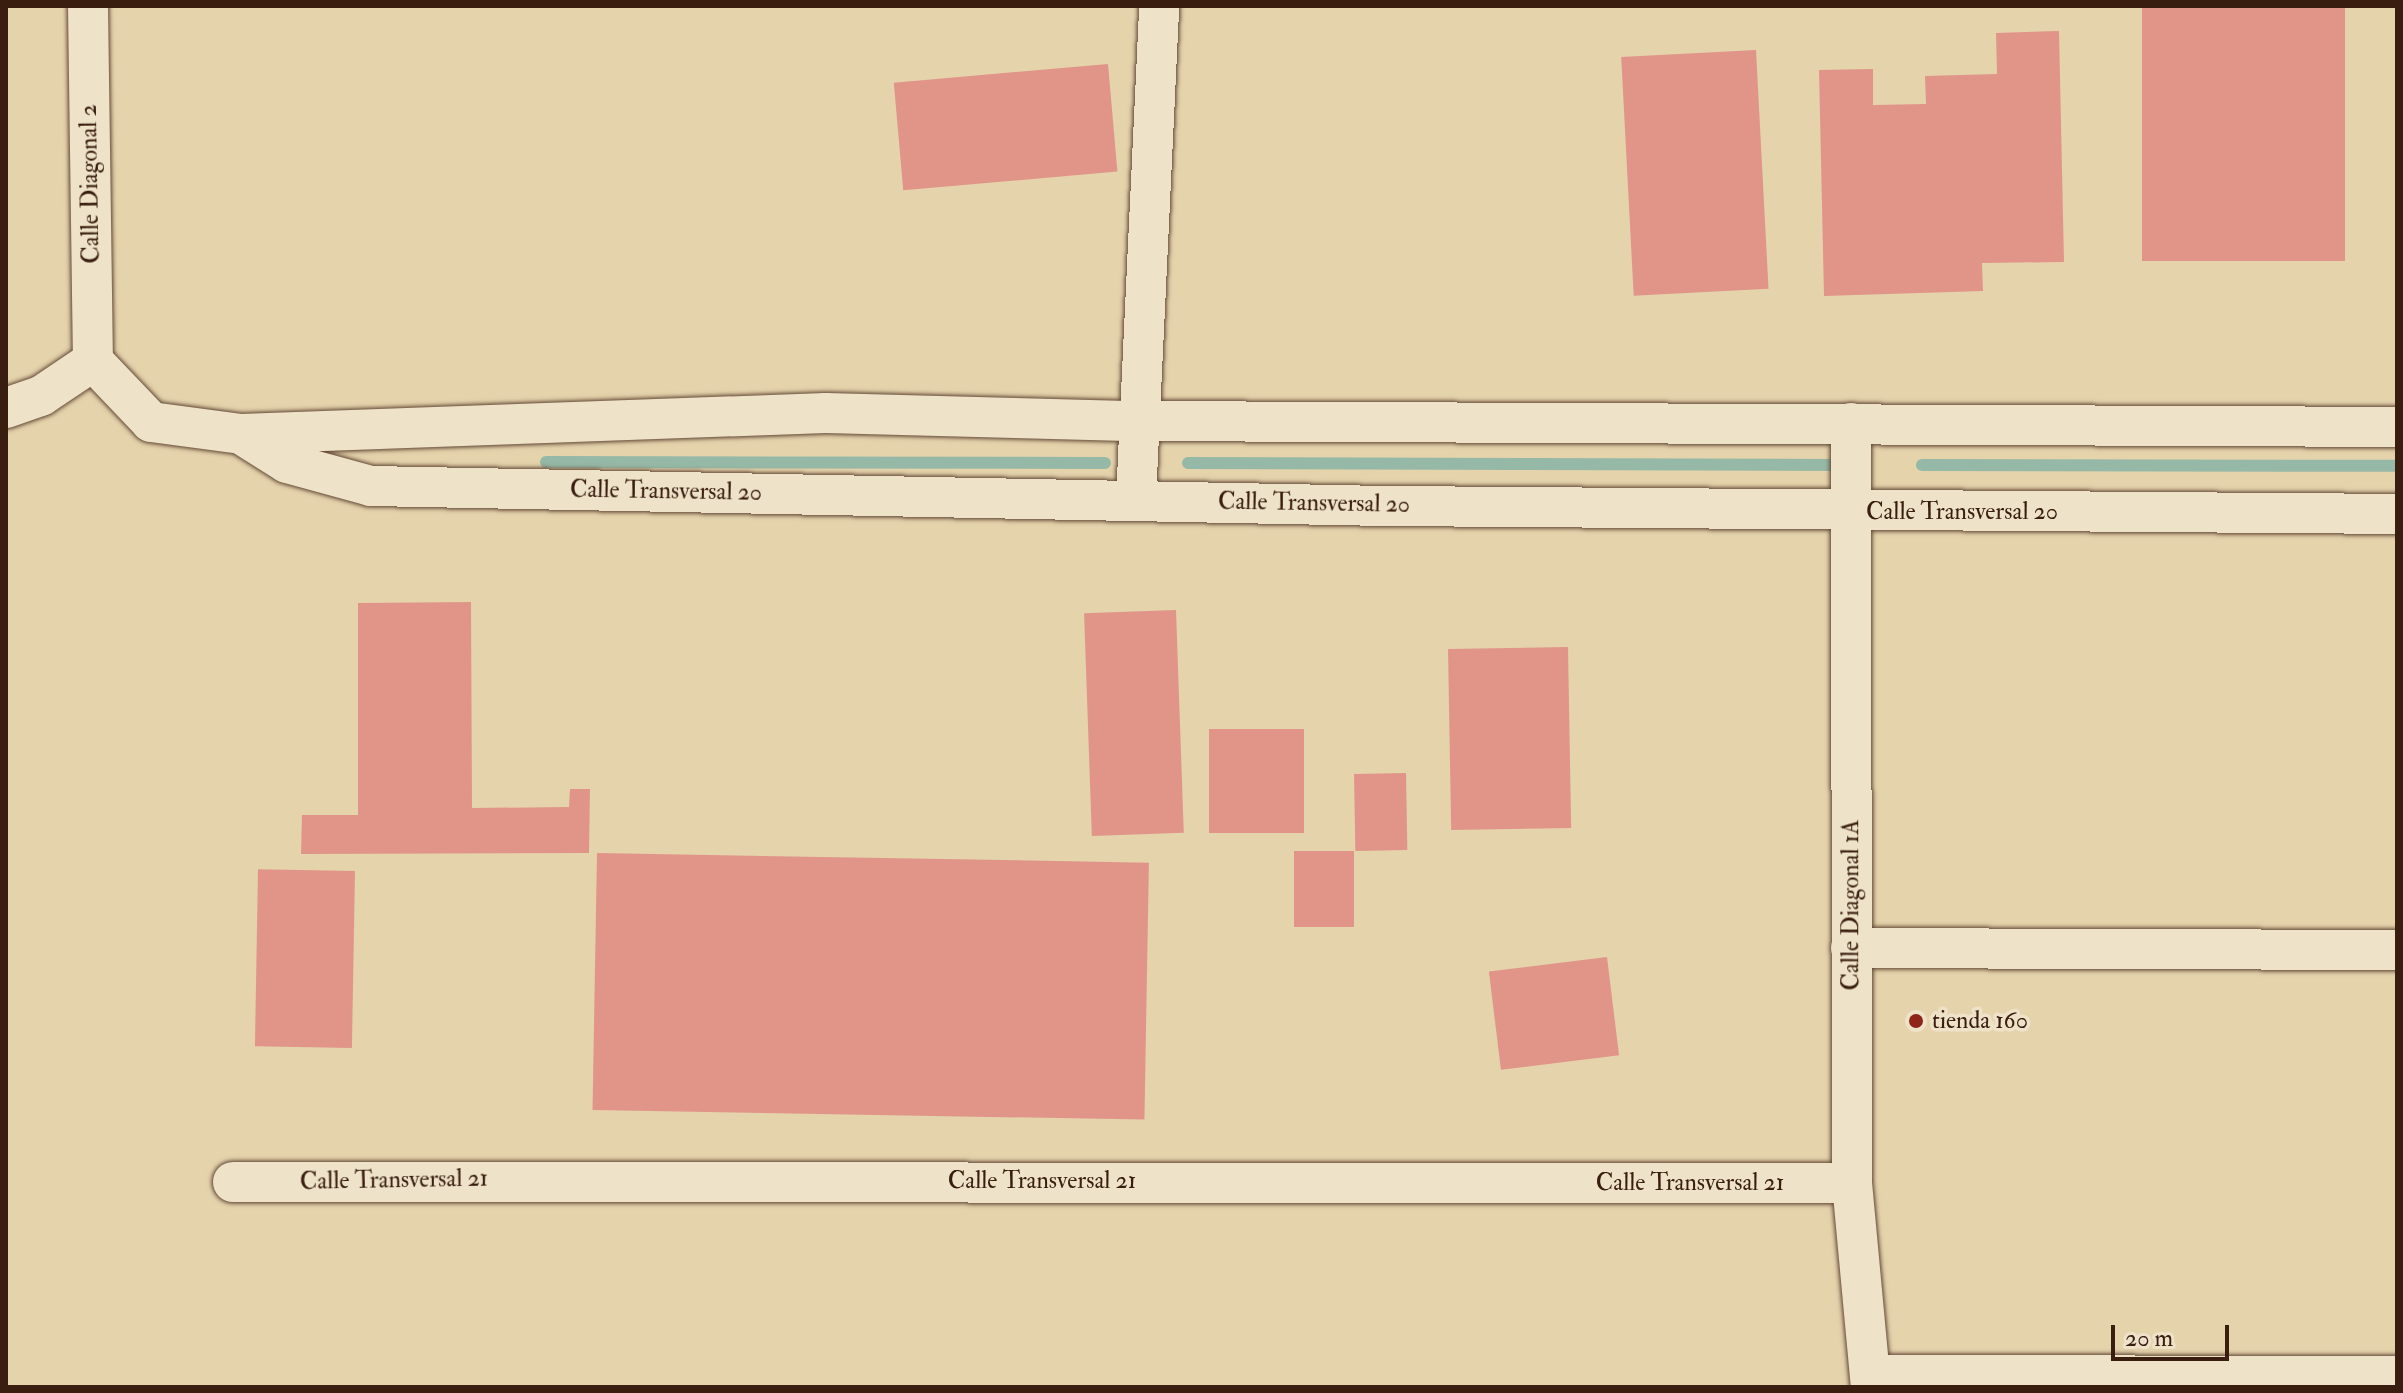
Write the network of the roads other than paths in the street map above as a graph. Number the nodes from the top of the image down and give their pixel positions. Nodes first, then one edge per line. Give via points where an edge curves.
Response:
1 (88, 6) edge
2 (1159, 6) edge
3 (93, 361) junction
4 (6, 408) edge
5 (1137, 421) junction
6 (1851, 423) junction
7 (2397, 427) edge
8 (241, 434) junction
9 (1136, 499) junction
10 (1851, 512) junction
11 (2397, 514) edge
12 (1851, 948) junction
13 (2397, 950) edge
14 (233, 1182) dead end
15 (1852, 1183) junction
16 (2397, 1376) edge
17 (1871, 1381) edge

1 - 3 street, Calle Diagonal 2
2 - 5 street
3 - 4 street via 41,396
3 - 8 street, Calle Transversal 20 via 151,422
5 - 6 street, Calle Transversal 20
5 - 8 street, Calle Transversal 20 via 729,414
5 - 9 street
6 - 7 street, Calle Transversal 20
6 - 10 street, Calle Diagonal 1A
8 - 9 street, Calle Transversal 20 via 287,463 371,486
9 - 10 street, Calle Transversal 20
10 - 11 street, Calle Transversal 20
10 - 12 street, Calle Diagonal 1A
12 - 13 street
12 - 15 street, Calle Diagonal 1A
14 - 15 street, Calle Transversal 21
15 - 17 street, Calle Diagonal 1A
16 - 17 street

